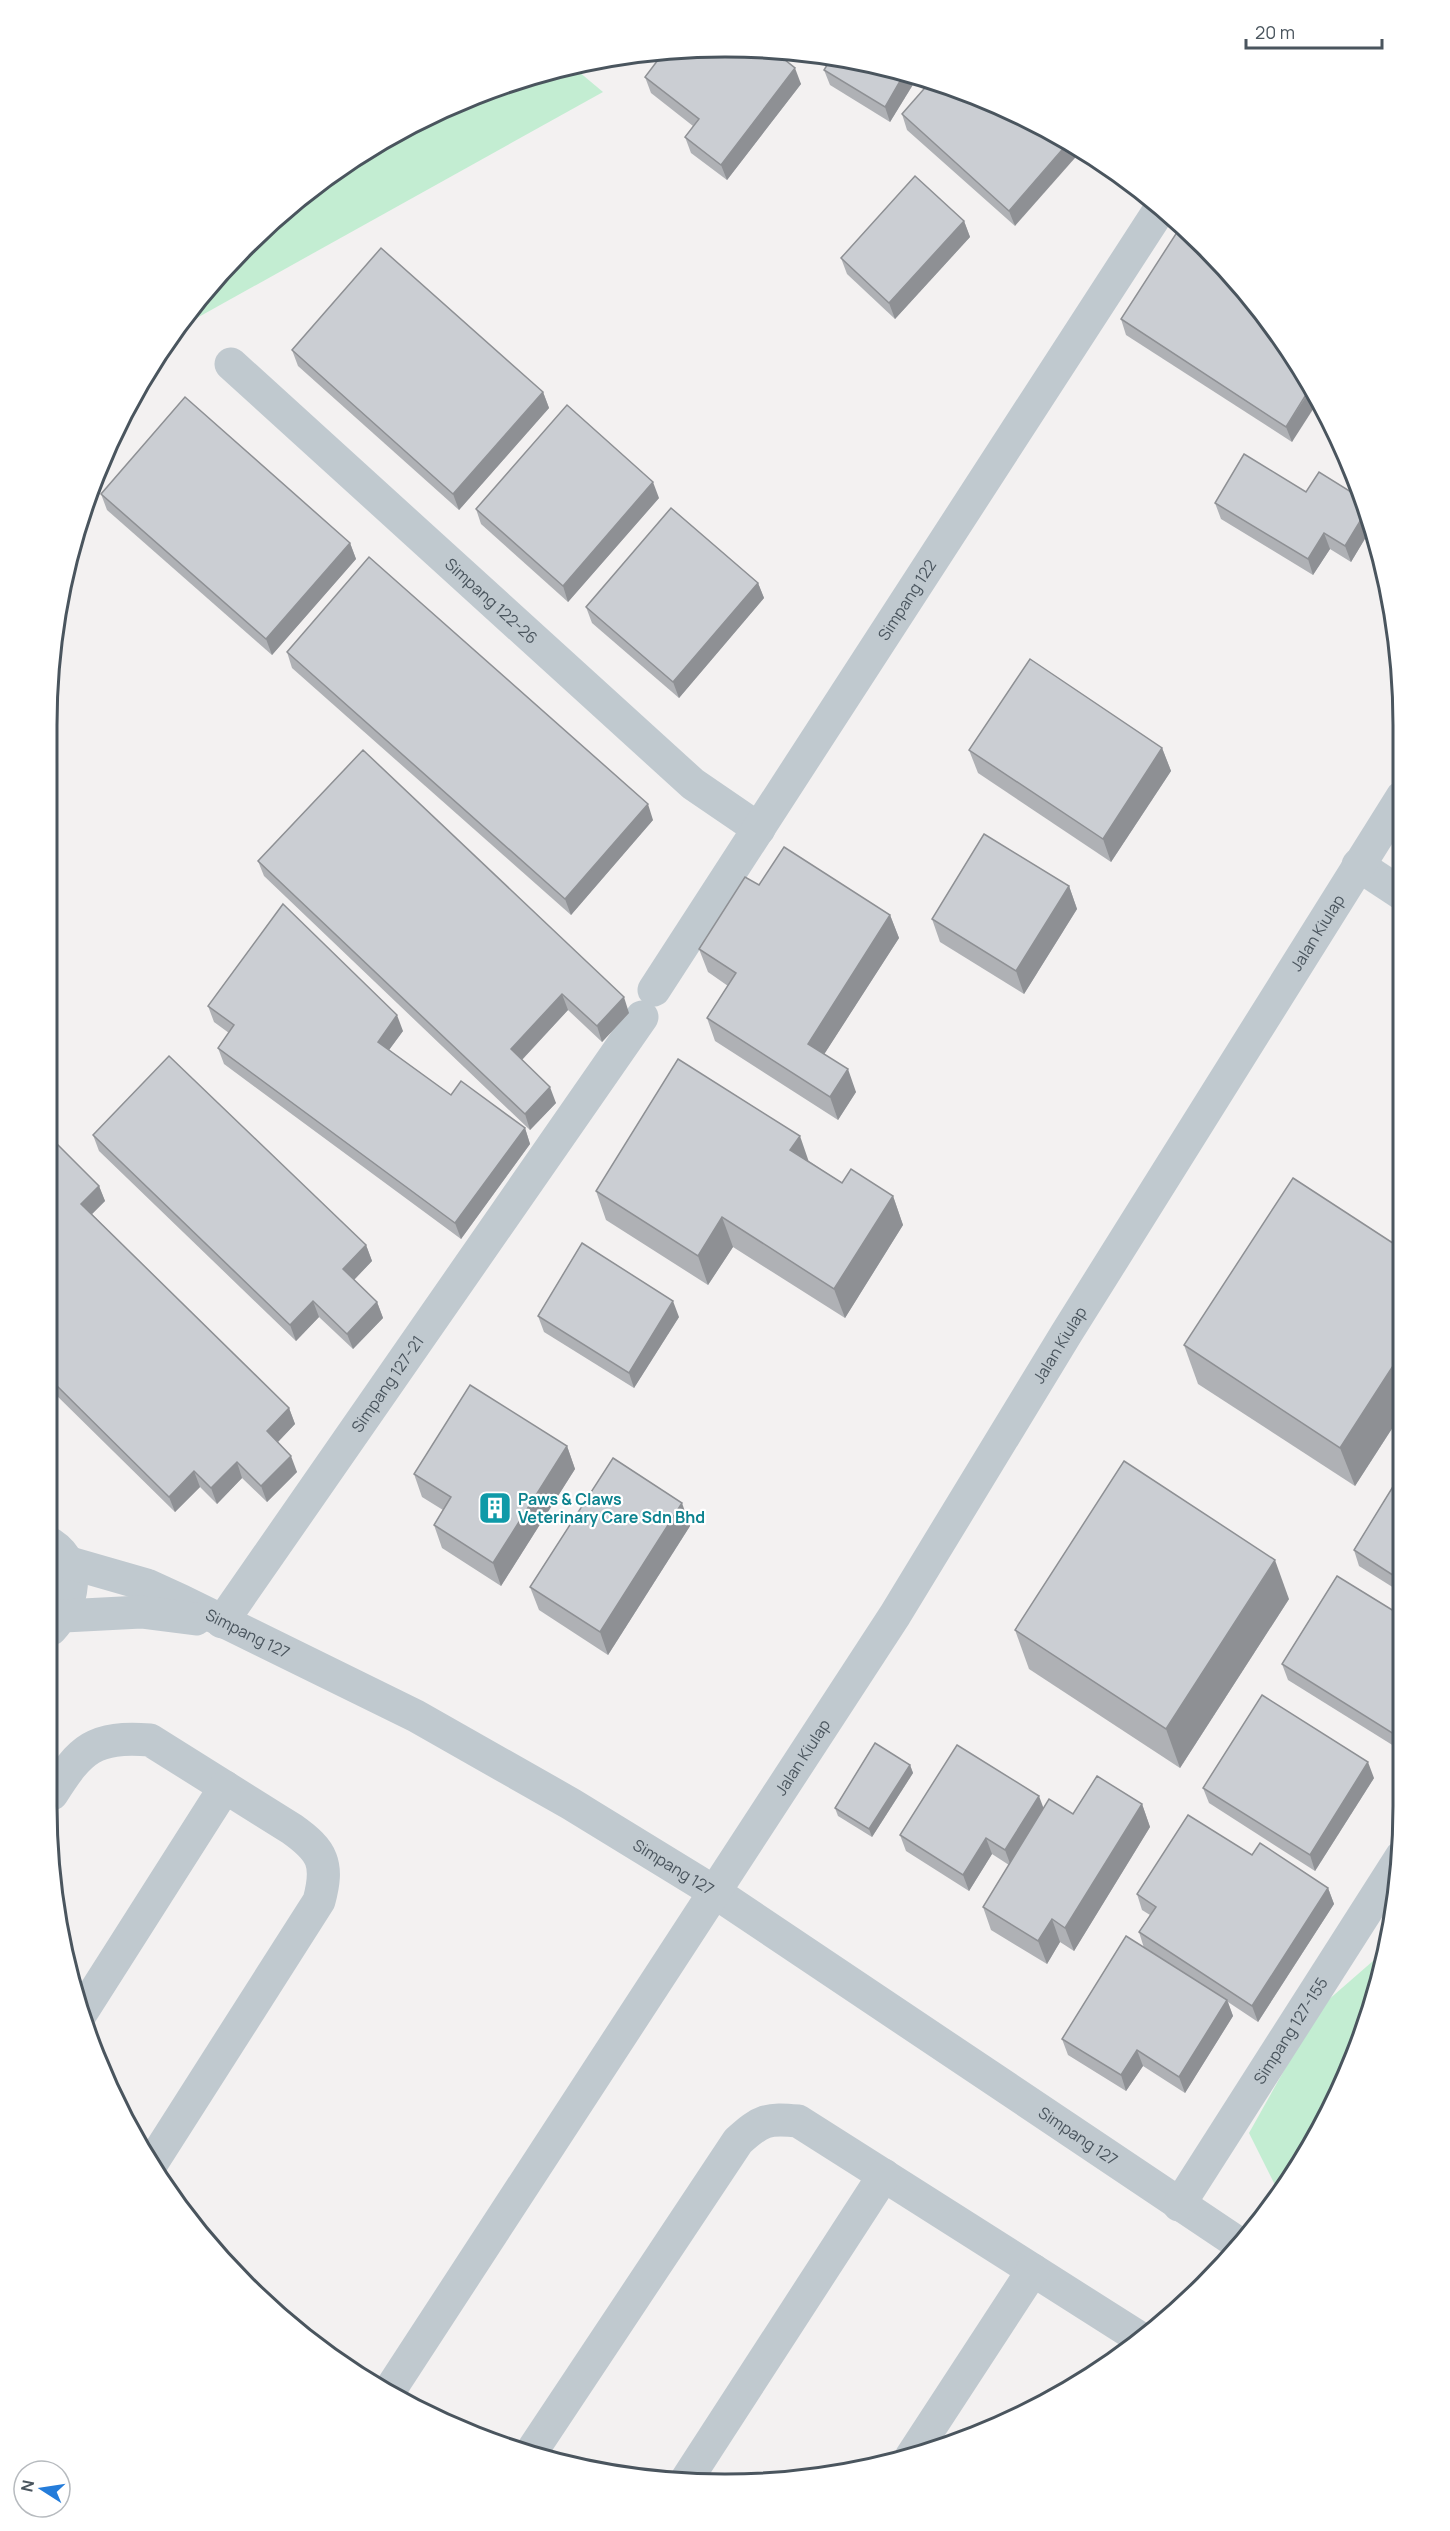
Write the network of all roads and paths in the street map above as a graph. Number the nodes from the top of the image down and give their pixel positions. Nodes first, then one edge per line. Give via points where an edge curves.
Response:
1 (1156, 215) edge
2 (231, 364) dead end
3 (1393, 811) edge
4 (759, 829) junction
5 (1358, 865) junction
6 (1393, 888) edge
7 (648, 1003) joint
8 (59, 1553) edge
9 (58, 1622) edge
10 (222, 1622) junction
11 (57, 1786) edge
12 (225, 1786) junction
13 (1389, 1876) edge
14 (713, 1891) junction
15 (87, 2004) edge
16 (156, 2156) edge
17 (884, 2175) junction
18 (1179, 2205) junction
19 (1233, 2239) edge
20 (1033, 2270) junction
21 (1134, 2334) edge
22 (393, 2386) edge
23 (919, 2445) edge
24 (535, 2446) edge
25 (691, 2473) edge

1 - 4 street, Simpang 122
2 - 4 street, Simpang 122-26 via 693,784
3 - 5 street, Jalan Kiulap
4 - 7 street, Simpang 122
5 - 6 street
5 - 14 street, Jalan Kiulap via 895,1615
7 - 10 street, Simpang 127-21
8 - 9 street via 72,1580 71,1599
8 - 10 street, Simpang 127 via 147,1585
9 - 10 street via 141,1612
10 - 14 street, Simpang 127 via 416,1716
11 - 12 street via 85,1751 103,1741 124,1738 150,1740
12 - 15 street
12 - 16 street via 313,1844 323,1862 325,1880 309,1919
13 - 18 street, Simpang 127-155
14 - 18 street, Simpang 127
14 - 22 street, Jalan Kiulap
17 - 20 street
17 - 24 street via 798,2121 774,2119 757,2123 738,2141
17 - 25 street
18 - 19 street, Simpang 127
20 - 21 street
20 - 23 street

